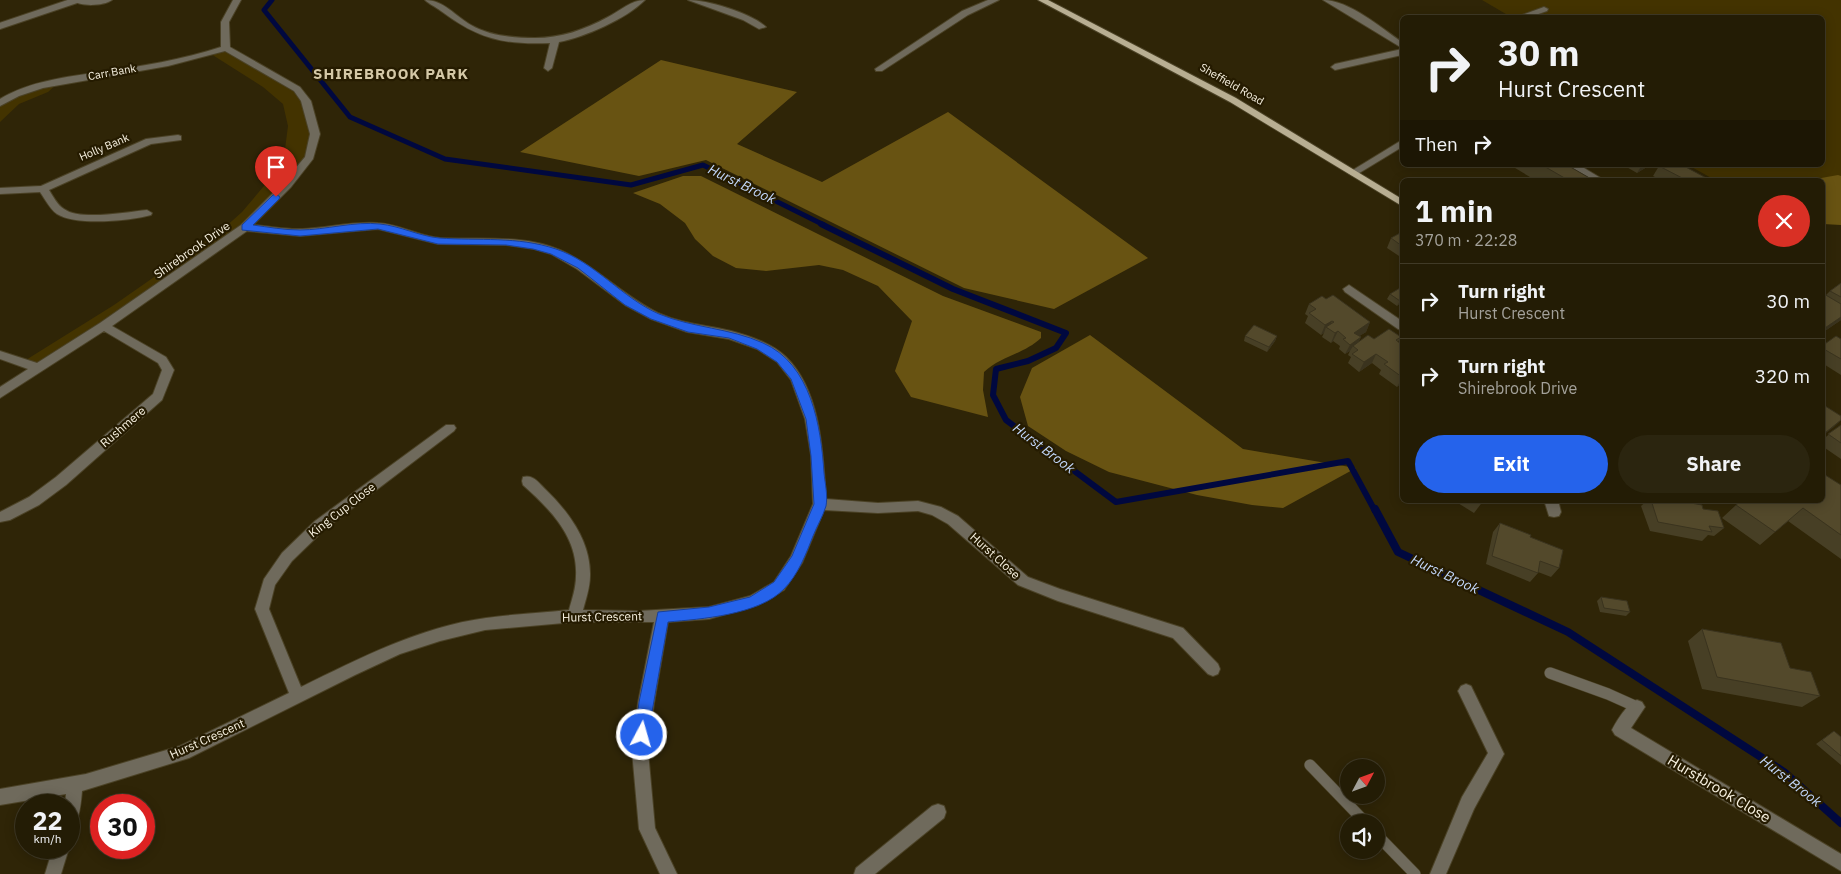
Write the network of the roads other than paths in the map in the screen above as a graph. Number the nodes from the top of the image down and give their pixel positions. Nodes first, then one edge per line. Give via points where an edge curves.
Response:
1 (77, 0) edge
2 (108, 0) edge
3 (237, 0) edge
4 (430, 0) edge
5 (641, 0) edge
6 (692, 0) edge
7 (995, 0) edge
8 (1042, 0) edge
9 (1327, 0) edge
10 (1544, 9) dead end
11 (1527, 15) edge
12 (0, 26) edge
13 (762, 27) dead end
14 (555, 40) junction
15 (1400, 45) edge
16 (226, 48) junction
17 (1400, 52) edge
18 (1335, 67) dead end
19 (548, 68) dead end
20 (879, 69) dead end
21 (0, 103) edge
22 (178, 138) dead end
23 (1400, 144) edge
24 (1576, 167) edge
25 (1353, 172) junction
26 (1595, 178) edge
27 (43, 188) junction
28 (0, 191) edge
29 (1400, 202) edge
30 (147, 212) dead end
31 (245, 228) junction
32 (1349, 289) dead end
33 (1400, 325) edge
34 (104, 326) junction
35 (0, 355) edge
36 (38, 368) junction
37 (0, 393) edge
38 (450, 428) dead end
39 (528, 482) dead end
40 (820, 504) junction
41 (0, 517) edge
42 (575, 616) junction
43 (662, 616) junction
44 (1213, 669) dead end
45 (1550, 673) dead end
46 (1466, 691) dead end
47 (297, 695) junction
48 (1638, 707) joint
49 (1310, 765) dead end
50 (74, 784) junction
51 (74, 794) edge
52 (0, 797) edge
53 (938, 812) dead end
54 (1357, 814) edge
55 (1385, 843) edge
56 (58, 859) edge
57 (1841, 862) edge
58 (53, 874) edge
59 (669, 874) edge
60 (862, 874) edge
61 (1415, 874) edge
62 (1438, 874) edge

1 - 2 street
1 - 12 lane
3 - 16 street via 224,20 222,31
4 - 14 street via 473,30 503,38
5 - 14 street via 611,19
6 - 13 street via 746,18
7 - 20 street via 965,13
8 - 25 main road, Sheffield Road via 1211,87
9 - 15 street
10 - 11 street
14 - 19 street
16 - 21 street, Carr Bank via 172,62 40,86 10,96
16 - 31 street, Shirebrook Drive via 297,89 306,101 315,134 310,156 288,185
17 - 18 street
22 - 27 street, Holly Bank via 149,141
23 - 25 street
24 - 26 street
25 - 29 main road, Sheffield Road
27 - 28 street, Holly Bank
27 - 30 street via 60,212 110,218
31 - 34 street, Shirebrook Drive
31 - 40 street, Hurst Crescent via 300,233 378,226 438,241 506,242 534,246 555,252 581,266 629,302 655,316 688,328 730,335 761,346 781,359 796,378 812,419
32 - 33 street
34 - 36 street, Shirebrook Drive
34 - 41 street, Rushmere via 162,360 168,370 158,397 61,481 34,501
35 - 36 street
36 - 37 street, Shirebrook Drive
38 - 47 street, King Cup Close via 320,525 287,557 269,583 262,608
39 - 42 street via 559,510 576,538 584,572
40 - 43 street, Hurst Crescent via 798,559 778,586 753,601 718,611
40 - 44 street, Hurst Close via 878,508 918,506 936,512 953,520 1023,582 1178,633
42 - 43 street, Hurst Crescent
42 - 47 street, Hurst Crescent via 485,624 440,634 396,649
43 - 59 street via 640,751 647,829
45 - 48 lane
46 - 62 street via 1496,754 1468,803
47 - 50 street, Hurst Crescent via 183,753
48 - 57 street, Hurstbrook Close via 1620,730
49 - 54 lane
50 - 51 street
50 - 52 street, Hurst Crescent
53 - 60 street
55 - 61 lane
56 - 58 street

